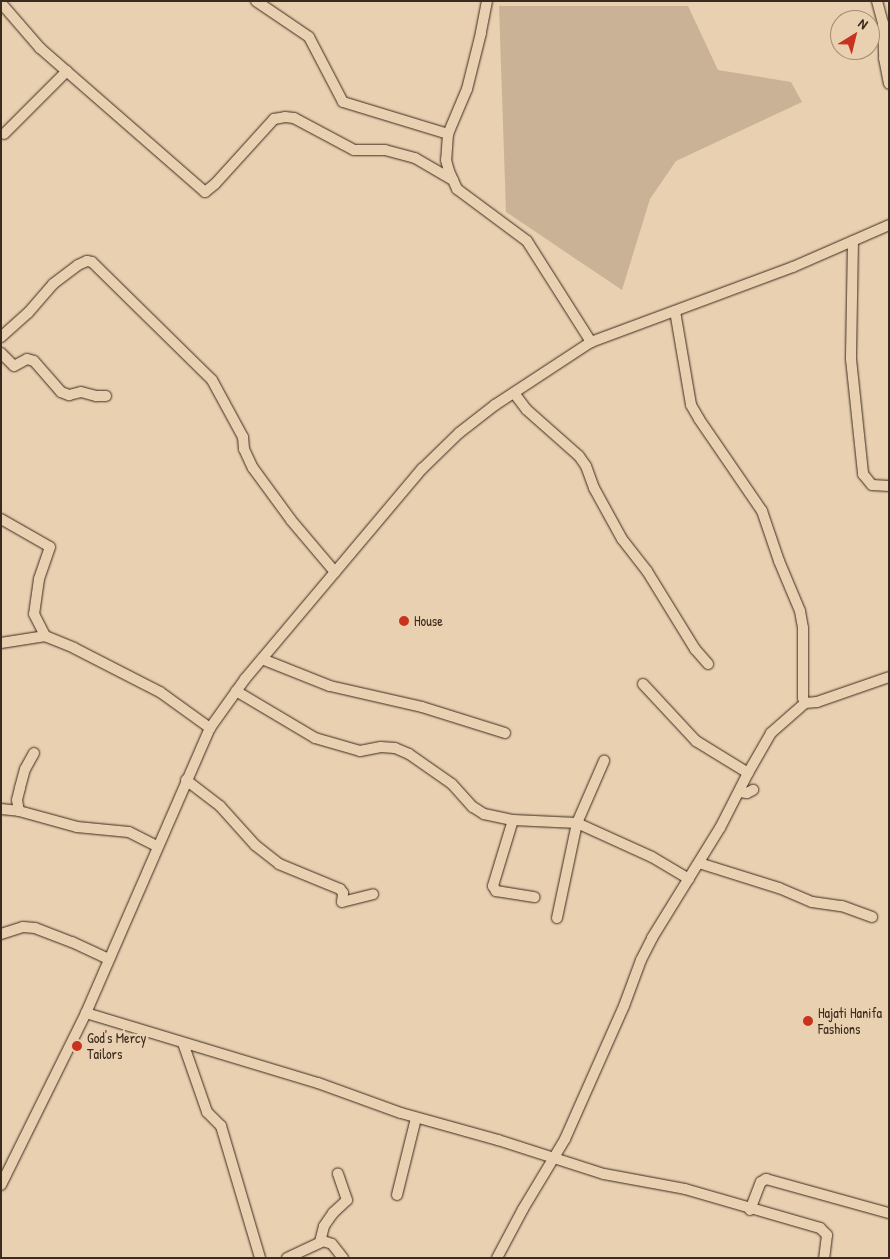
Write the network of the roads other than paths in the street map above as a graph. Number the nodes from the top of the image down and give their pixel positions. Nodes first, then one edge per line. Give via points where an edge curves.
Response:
1 (256, 1) edge
2 (487, 1) edge
3 (877, 1) edge
4 (1, 3) edge
5 (889, 10) edge
6 (882, 18) junction
7 (67, 71) junction
8 (889, 84) edge
9 (4, 134) dead end
10 (448, 134) junction
11 (453, 180) junction
12 (889, 225) edge
13 (853, 241) junction
14 (675, 311) junction
15 (1, 337) edge
16 (590, 342) junction
17 (1, 353) edge
18 (514, 393) junction
19 (106, 396) dead end
20 (889, 486) edge
21 (1, 519) edge
22 (334, 572) junction
23 (45, 636) junction
24 (1, 643) edge
25 (262, 659) junction
26 (708, 664) dead end
27 (889, 677) edge
28 (643, 684) dead end
29 (236, 692) junction
30 (806, 704) junction
31 (210, 728) junction
32 (505, 733) dead end
33 (34, 753) dead end
34 (604, 761) dead end
35 (748, 773) junction
36 (186, 780) junction
37 (753, 790) dead end
38 (740, 792) junction
39 (1, 808) edge
40 (19, 811) junction
41 (513, 820) junction
42 (577, 823) junction
43 (157, 846) junction
44 (699, 863) junction
45 (689, 879) junction
46 (373, 894) dead end
47 (535, 897) dead end
48 (872, 917) dead end
49 (557, 918) dead end
50 (1, 934) edge
51 (108, 959) junction
52 (86, 1014) junction
53 (183, 1043) junction
54 (416, 1118) junction
55 (554, 1157) junction
56 (338, 1174) dead end
57 (1, 1185) edge
58 (398, 1195) dead end
59 (750, 1210) junction
60 (889, 1213) edge
61 (320, 1242) junction
62 (260, 1258) edge
63 (287, 1258) edge
64 (343, 1258) edge
65 (497, 1258) edge
66 (824, 1258) edge

1 - 10 street via 309,37 342,102
2 - 10 street via 467,89
3 - 6 street
4 - 7 street via 40,48
5 - 6 street
6 - 8 street
7 - 9 street
7 - 11 street via 205,192 274,119 285,117 294,118 354,150 385,150 415,158
10 - 11 street via 446,160
11 - 16 street via 457,189 477,206 527,241
12 - 13 street
13 - 14 street
13 - 20 street via 851,360 863,474 872,485
14 - 16 street
14 - 30 street via 691,405 762,511 800,612 803,698
15 - 22 street via 28,314 53,284 78,265 92,262 212,380 243,437 244,449 253,468
16 - 18 street
17 - 19 street via 14,366 27,359 34,361 61,392
18 - 22 street via 459,433 422,469
18 - 26 street via 527,410 579,456 622,539 695,650
21 - 23 street via 50,547 39,579 34,614
22 - 25 street
23 - 24 street
23 - 31 street via 160,692
25 - 29 street
25 - 32 street via 330,686 422,707
27 - 30 street
28 - 35 street via 696,741
29 - 31 street
29 - 41 street via 315,738 360,751 381,747 409,754 452,784 484,814
30 - 35 street via 771,733
31 - 36 street
33 - 40 street via 20,788
34 - 42 street
35 - 38 street
36 - 43 street
36 - 46 street via 220,806 255,845 279,864 340,889 342,902
37 - 38 street
38 - 44 street
39 - 40 street
40 - 43 street via 78,827 129,832
41 - 42 street
41 - 47 street via 493,886 496,891
42 - 45 street via 652,856
42 - 49 street
43 - 51 street
44 - 45 street
44 - 48 street via 812,902 842,906
45 - 55 street via 641,960 565,1140
50 - 51 street via 23,927 35,928
51 - 52 street
52 - 53 street
52 - 57 street
53 - 54 street via 356,1095
53 - 62 street via 207,1112 221,1126
54 - 55 street
54 - 58 street
55 - 59 street via 604,1174 686,1190
55 - 65 street
56 - 61 street via 346,1200 324,1226
59 - 60 street via 761,1182 766,1179
59 - 66 street via 824,1231 827,1235
61 - 63 street
61 - 64 street via 332,1244

